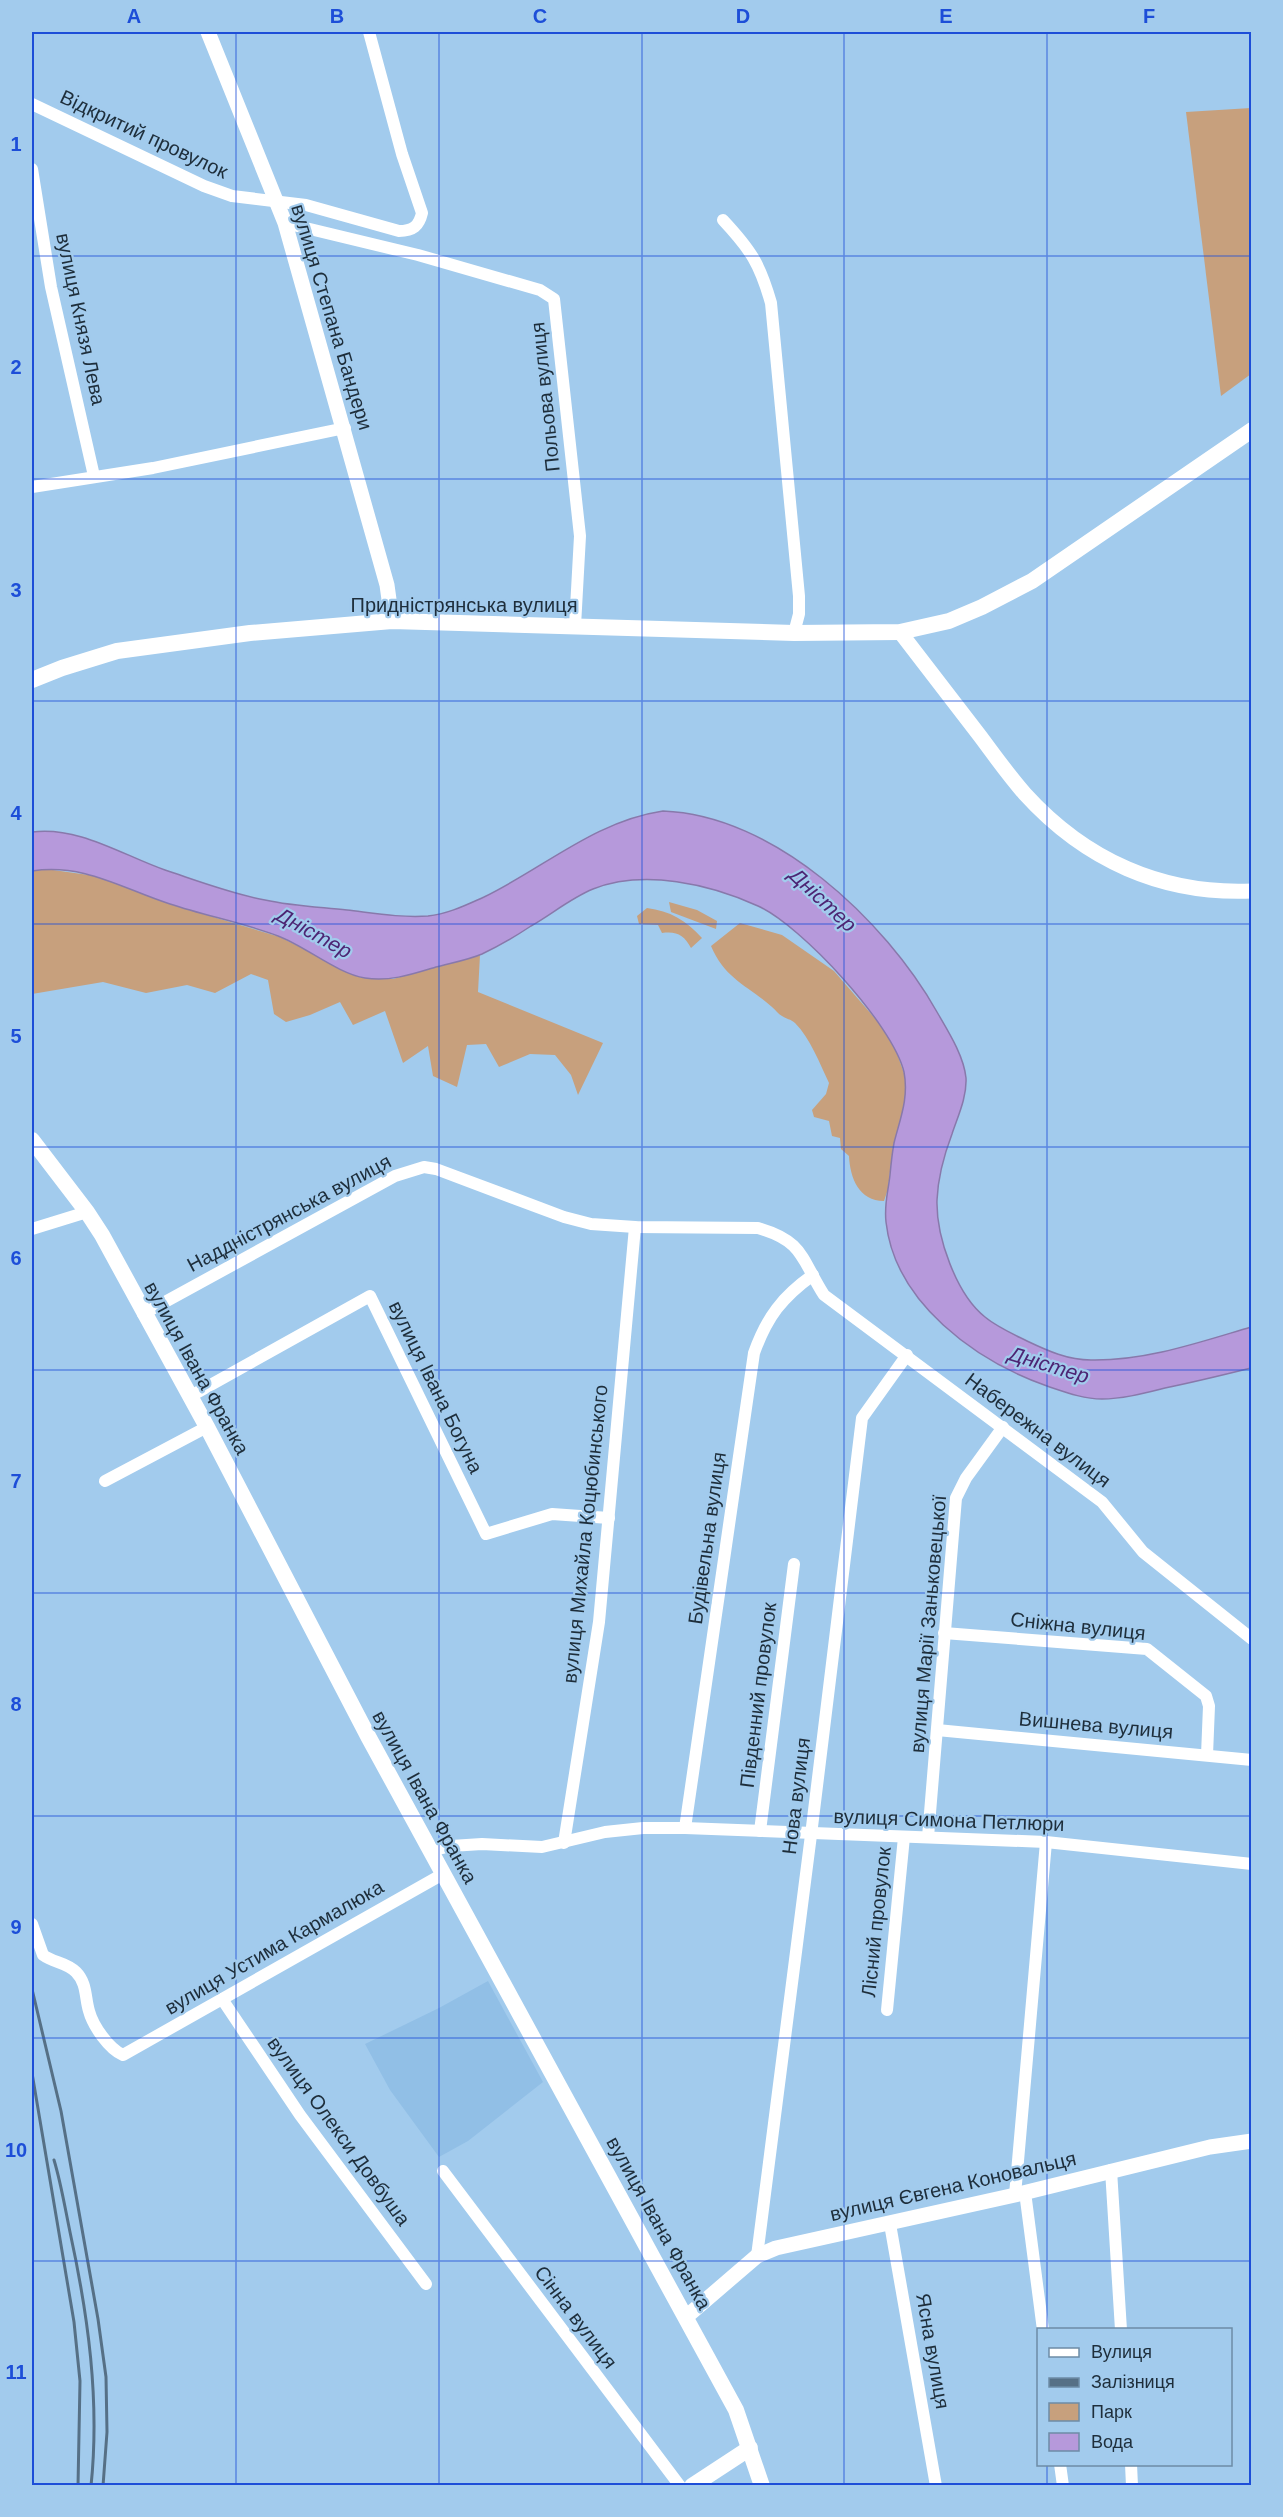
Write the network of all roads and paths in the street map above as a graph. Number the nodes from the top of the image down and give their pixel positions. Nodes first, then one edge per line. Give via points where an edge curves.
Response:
1 (208, 32) edge
2 (369, 32) edge
3 (32, 104) edge
4 (32, 169) edge
5 (276, 202) junction
6 (723, 220) dead end
7 (285, 223) junction
8 (345, 428) junction
9 (1251, 430) edge
10 (94, 476) junction
11 (32, 487) edge
12 (392, 621) junction
13 (575, 626) junction
14 (900, 632) junction
15 (794, 633) junction
16 (32, 680) edge
17 (1251, 891) edge
18 (32, 1140) edge
19 (87, 1212) junction
20 (635, 1227) junction
21 (32, 1229) edge
22 (802, 1254) joint
23 (813, 1275) junction
24 (143, 1314) junction
25 (907, 1355) junction
26 (189, 1396) junction
27 (207, 1427) junction
28 (1003, 1427) junction
29 (105, 1481) dead end
30 (609, 1518) junction
31 (794, 1564) dead end
32 (944, 1633) junction
33 (1251, 1639) edge
34 (937, 1730) junction
35 (1207, 1755) junction
36 (1251, 1760) edge
37 (685, 1828) junction
38 (760, 1831) junction
39 (811, 1835) junction
40 (928, 1837) junction
41 (904, 1838) junction
42 (1046, 1842) junction
43 (564, 1843) junction
44 (430, 1851) junction
45 (1251, 1864) edge
46 (443, 1874) junction
47 (32, 1924) edge
48 (222, 1999) junction
49 (887, 2010) dead end
50 (1251, 2141) edge
51 (1111, 2170) junction
52 (443, 2171) dead end
53 (1020, 2194) junction
54 (890, 2224) junction
55 (757, 2256) junction
56 (426, 2284) dead end
57 (686, 2317) junction
58 (1043, 2328) edge
59 (1121, 2328) edge
60 (750, 2448) junction
61 (1060, 2466) edge
62 (1131, 2466) edge
63 (680, 2486) edge
64 (692, 2486) edge
65 (762, 2486) edge
66 (936, 2486) edge
67 (1063, 2486) edge
68 (1132, 2486) edge

1 - 5 street, вулиця Степана Бандери
2 - 5 street, Відкритий провулок via 422,213 420,222 415,228 399,231 306,205
3 - 5 street, Відкритий провулок via 204,186 232,196
4 - 10 street, вулиця Князя Лева via 51,287
5 - 7 street, вулиця Степана Бандери
6 - 15 street via 748,247 762,272 771,303 799,596
7 - 8 street, вулиця Степана Бандери
7 - 13 street, Польова вулиця via 429,258 540,290 554,299 580,536
8 - 10 street via 153,468
8 - 12 street, вулиця Степана Бандери via 387,585
9 - 14 main road, Придністрянська вулиця via 1032,580 949,621
10 - 11 street
12 - 13 main road, Придністрянська вулиця
12 - 16 main road, Придністрянська вулиця via 250,633 117,651
13 - 15 main road, Придністрянська вулиця
14 - 15 main road, Придністрянська вулиця
14 - 17 street via 1025,794 1087,849 1140,876 1172,885 1204,891
18 - 19 main road, вулиця Івана Франка
19 - 21 street
19 - 24 main road, вулиця Івана Франка
20 - 22 street, Наддністрянська вулиця via 758,1228 776,1233
20 - 24 street, Наддністрянська вулиця via 591,1224 564,1217 478,1183 424,1167 395,1176
20 - 30 street, вулиця Михайла Коцюбинського
22 - 23 street, Набережна вулиця
23 - 25 street, Набережна вулиця via 825,1295
23 - 37 street, Будівельна вулиця via 780,1301 754,1353
24 - 26 main road, вулиця Івана Франка
25 - 28 street, Набережна вулиця
25 - 39 street, Нова вулиця via 862,1418
26 - 27 main road, вулиця Івана Франка
26 - 30 street, вулиця Івана Богуна via 370,1296 486,1534 552,1514
27 - 29 street
27 - 44 main road, вулиця Івана Франка
28 - 32 street, вулиця Марії Заньковецької via 956,1498
28 - 33 street, Набережна вулиця via 1102,1502 1143,1552
30 - 43 street, вулиця Михайла Коцюбинського via 599,1622
31 - 38 street, Південний провулок
32 - 34 street, вулиця Марії Заньковецької
32 - 35 street, Сніжна вулиця via 1147,1649 1206,1696
34 - 35 street, Вишнева вулиця
34 - 40 street, вулиця Марії Заньковецької
35 - 36 street, Вишнева вулиця
37 - 38 street, вулиця Симона Петлюри
37 - 43 street, вулиця Симона Петлюри via 605,1832
38 - 39 street, вулиця Симона Петлюри
39 - 41 street, вулиця Симона Петлюри
39 - 55 street, Нова вулиця
40 - 41 street, вулиця Симона Петлюри
40 - 42 street, вулиця Симона Петлюри
41 - 49 street, Лісний провулок
42 - 45 street, вулиця Симона Петлюри
42 - 53 street
43 - 44 street, вулиця Симона Петлюри via 542,1847 482,1844
44 - 46 main road, вулиця Івана Франка
46 - 48 street, вулиця Устима Кармалюка
46 - 57 main road, вулиця Івана Франка
47 - 48 street, вулиця Устима Кармалюка via 43,1955 62,1961 77,1972 84,1983 89,2013 115,2052 123,2055
48 - 56 street, вулиця Олекси Довбуша via 300,2115
50 - 51 street, вулиця Євгена Коновальця
51 - 53 street, вулиця Євгена Коновальця
51 - 59 street
52 - 63 street, Сінна вулиця
53 - 54 street, вулиця Євгена Коновальця
53 - 58 street
54 - 55 street, вулиця Євгена Коновальця via 776,2248
54 - 66 street, Ясна вулиця
55 - 57 street, вулиця Євгена Коновальця
57 - 60 main road, вулиця Івана Франка via 736,2410
60 - 64 main road
60 - 65 main road, вулиця Івана Франка
61 - 67 street
62 - 68 street

